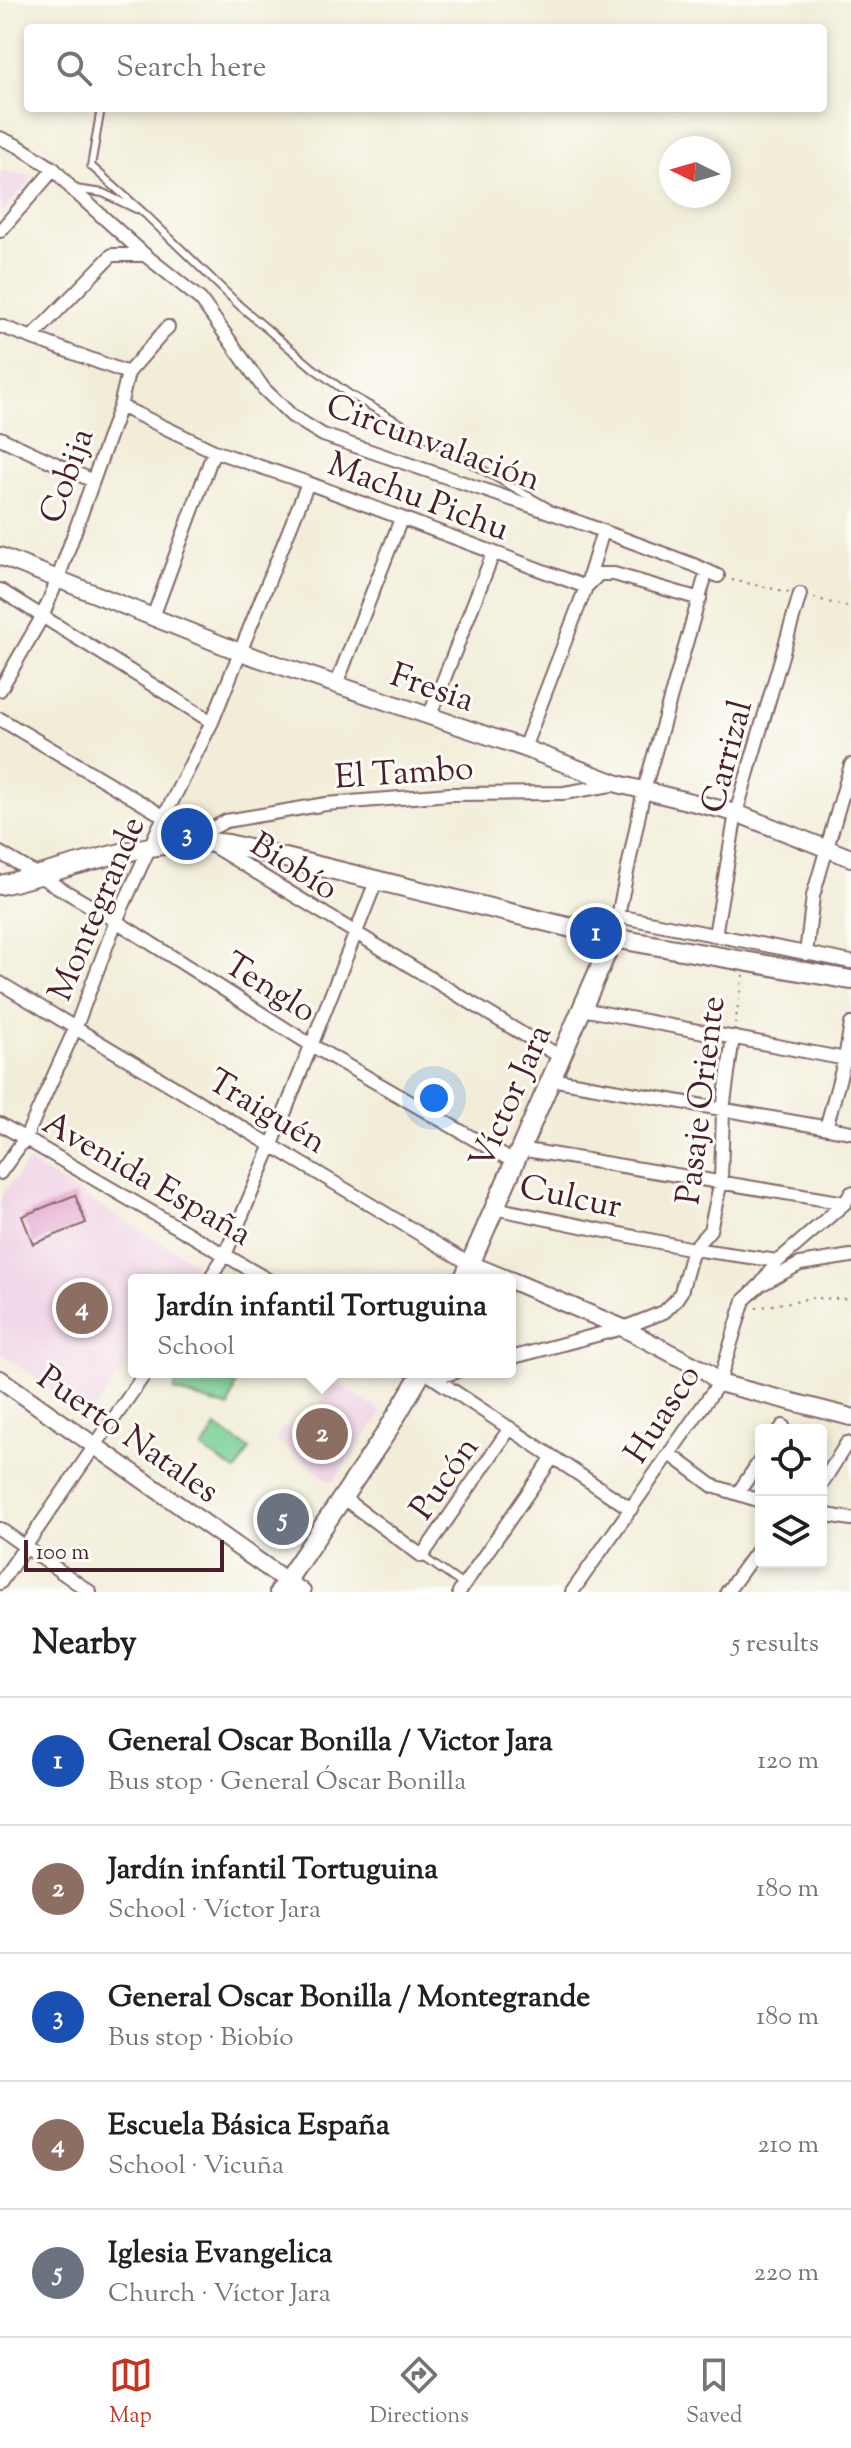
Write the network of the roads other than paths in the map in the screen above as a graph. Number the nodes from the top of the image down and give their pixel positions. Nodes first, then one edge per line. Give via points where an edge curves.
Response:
1 (100, 112) edge
2 (0, 138) edge
3 (54, 169) junction
4 (72, 189) junction
5 (145, 214) junction
6 (0, 231) edge
7 (145, 255) junction
8 (0, 326) edge
9 (168, 327) dead end
10 (32, 337) junction
11 (128, 373) junction
12 (120, 406) junction
13 (0, 438) edge
14 (214, 451) junction
15 (93, 481) junction
16 (308, 483) junction
17 (401, 519) junction
18 (572, 520) junction
19 (603, 531) junction
20 (493, 554) junction
21 (0, 556) edge
22 (718, 576) road end
23 (57, 581) junction
24 (704, 581) dead end
25 (586, 587) junction
26 (0, 590) edge
27 (800, 594) road end
28 (700, 599) junction
29 (42, 617) junction
30 (153, 617) junction
31 (240, 652) junction
32 (336, 685) junction
33 (0, 690) edge
34 (429, 717) junction
35 (0, 719) edge
36 (212, 722) junction
37 (524, 748) junction
38 (851, 765) edge
39 (618, 784) junction
40 (644, 790) junction
41 (736, 813) junction
42 (164, 815) junction
43 (202, 840) junction
44 (150, 847) junction
45 (828, 851) junction
46 (0, 853) edge
47 (851, 858) edge
48 (41, 876) junction
49 (377, 879) junction
50 (0, 885) edge
51 (618, 916) junction
52 (116, 921) junction
53 (568, 927) junction
54 (354, 934) junction
55 (715, 935) junction
56 (613, 938) junction
57 (806, 954) junction
58 (851, 962) edge
59 (851, 980) edge
60 (0, 983) edge
61 (582, 1009) junction
62 (851, 1024) edge
63 (75, 1029) junction
64 (733, 1037) junction
65 (311, 1045) junction
66 (561, 1057) junction
67 (848, 1059) edge
68 (551, 1079) junction
69 (723, 1110) junction
70 (0, 1124) edge
71 (826, 1128) junction
72 (851, 1132) edge
73 (26, 1137) junction
74 (271, 1147) junction
75 (517, 1156) junction
76 (0, 1173) edge
77 (721, 1181) junction
78 (848, 1198) edge
79 (494, 1208) junction
80 (693, 1249) junction
81 (225, 1255) junction
82 (851, 1256) edge
83 (778, 1261) junction
84 (466, 1272) edge
85 (213, 1274) edge
86 (258, 1274) edge
87 (516, 1283) edge
88 (761, 1284) junction
89 (623, 1328) junction
90 (516, 1356) edge
91 (142, 1378) edge
92 (424, 1378) edge
93 (433, 1378) edge
94 (0, 1379) edge
95 (719, 1383) junction
96 (851, 1417) edge
97 (510, 1428) junction
98 (847, 1443) dead end
99 (96, 1446) junction
100 (670, 1454) junction
101 (553, 1457) junction
102 (755, 1468) edge
103 (827, 1475) edge
104 (738, 1493) junction
105 (343, 1498) junction
106 (755, 1499) edge
107 (631, 1509) junction
108 (827, 1515) edge
109 (851, 1519) edge
110 (0, 1529) edge
111 (26, 1547) junction
112 (755, 1553) edge
113 (422, 1556) junction
114 (0, 1583) edge
115 (289, 1588) edge
116 (461, 1589) edge
117 (90, 1592) edge
118 (572, 1592) edge
119 (727, 1592) edge

1 - 5 lane via 91,166
2 - 3 street, Circunvalación
3 - 4 street, Circunvalación
3 - 6 street
4 - 5 lane via 103,193
4 - 7 street, Circunvalación
5 - 18 lane via 240,306 325,377
7 - 10 street via 112,255
7 - 18 street, Circunvalación via 201,300 264,389 292,416 323,435
8 - 10 street
9 - 11 street, Cobija
10 - 11 street
11 - 12 street, Cobija
12 - 14 street, Machu Pichu
12 - 15 street, Cobija
13 - 15 street
14 - 16 street, Machu Pichu
14 - 30 street
15 - 23 street, Cobija
16 - 17 street, Machu Pichu
16 - 31 street, Montegrande
17 - 20 street, Machu Pichu
17 - 32 street
18 - 19 street, Circunvalación
19 - 22 street, Circunvalación
19 - 25 street
20 - 25 street, Machu Pichu
20 - 34 street
21 - 23 street, Fresia
23 - 29 street, Cobija
23 - 30 street, Fresia
24 - 28 street
25 - 28 street via 599,574 614,574
25 - 37 street
26 - 29 street
27 - 41 street, Carrizal
28 - 40 street
29 - 33 street, Cobija
29 - 36 street
30 - 31 street, Fresia
31 - 32 street, Fresia
31 - 36 street, Montegrande
32 - 34 street, Fresia
34 - 37 street, Fresia
35 - 42 street, Biobío
36 - 42 street, Montegrande
37 - 39 street, Fresia
38 - 45 street
39 - 40 street, Fresia
39 - 43 street, El Tambo via 564,793 450,794 326,804 226,821
40 - 41 street, Fresia
40 - 51 street
41 - 45 street, Fresia
41 - 55 street, Carrizal
42 - 43 street, Biobío
42 - 44 street, Montegrande
43 - 44 main road
43 - 49 main road
43 - 54 street, Biobío
44 - 48 main road
44 - 52 street, Montegrande
45 - 47 street, Fresia
45 - 57 street via 813,896
46 - 48 street, Tenglo
48 - 50 main road
48 - 52 street, Tenglo
49 - 53 main road
49 - 54 street
51 - 53 street via 583,918
51 - 55 street
52 - 63 street, Montegrande
52 - 65 street, Tenglo
53 - 56 main road
54 - 65 street
54 - 66 street, Biobío
55 - 57 street
56 - 59 main road
56 - 61 main road, Víctor Jara
57 - 58 street
60 - 63 street, Traiguén
61 - 64 street
61 - 66 main road, Víctor Jara
62 - 67 street
63 - 73 street, Montegrande
63 - 74 street, Traiguén
64 - 67 street
64 - 69 street, Pasaje Oriente
65 - 74 street
65 - 75 street, Tenglo
66 - 68 main road, Víctor Jara
67 - 71 street
68 - 69 street
68 - 75 main road, Víctor Jara
69 - 71 street
69 - 77 street, Pasaje Oriente
70 - 73 street, Avenida España
71 - 72 street
73 - 76 street, Montegrande
73 - 81 street, Avenida España
74 - 81 street
74 - 84 street, Traiguén
75 - 77 street, Tenglo
75 - 79 main road, Víctor Jara
77 - 78 street, Tenglo
77 - 80 street, Pasaje Oriente via 710,1230
78 - 83 street, Huasco
79 - 80 street, Culcur
79 - 84 main road, Víctor Jara
80 - 83 street, Culcur
80 - 89 street, Pasaje Oriente via 675,1301 664,1312
81 - 85 street
81 - 86 street, Avenida España
82 - 88 street via 800,1264
83 - 88 street, Huasco
87 - 89 street, Traiguén
88 - 95 street, Huasco via 739,1311
89 - 90 street, Pasaje Oriente
89 - 95 street, Traiguén
91 - 99 street
92 - 105 main road
93 - 97 street
94 - 99 street, Puerto Natales
95 - 96 street, Traiguén
95 - 100 street, Huasco
97 - 101 street
97 - 113 street, Pucón
98 - 103 street
99 - 111 street
99 - 115 street, Puerto Natales
100 - 104 street via 713,1486
100 - 107 street, Huasco
101 - 107 street
101 - 116 street
102 - 104 street
104 - 106 street
105 - 113 street, Pucón
105 - 115 main road
107 - 118 street, Huasco
108 - 109 street
110 - 111 street
111 - 114 street
111 - 117 street
112 - 119 street
113 - 116 lane

